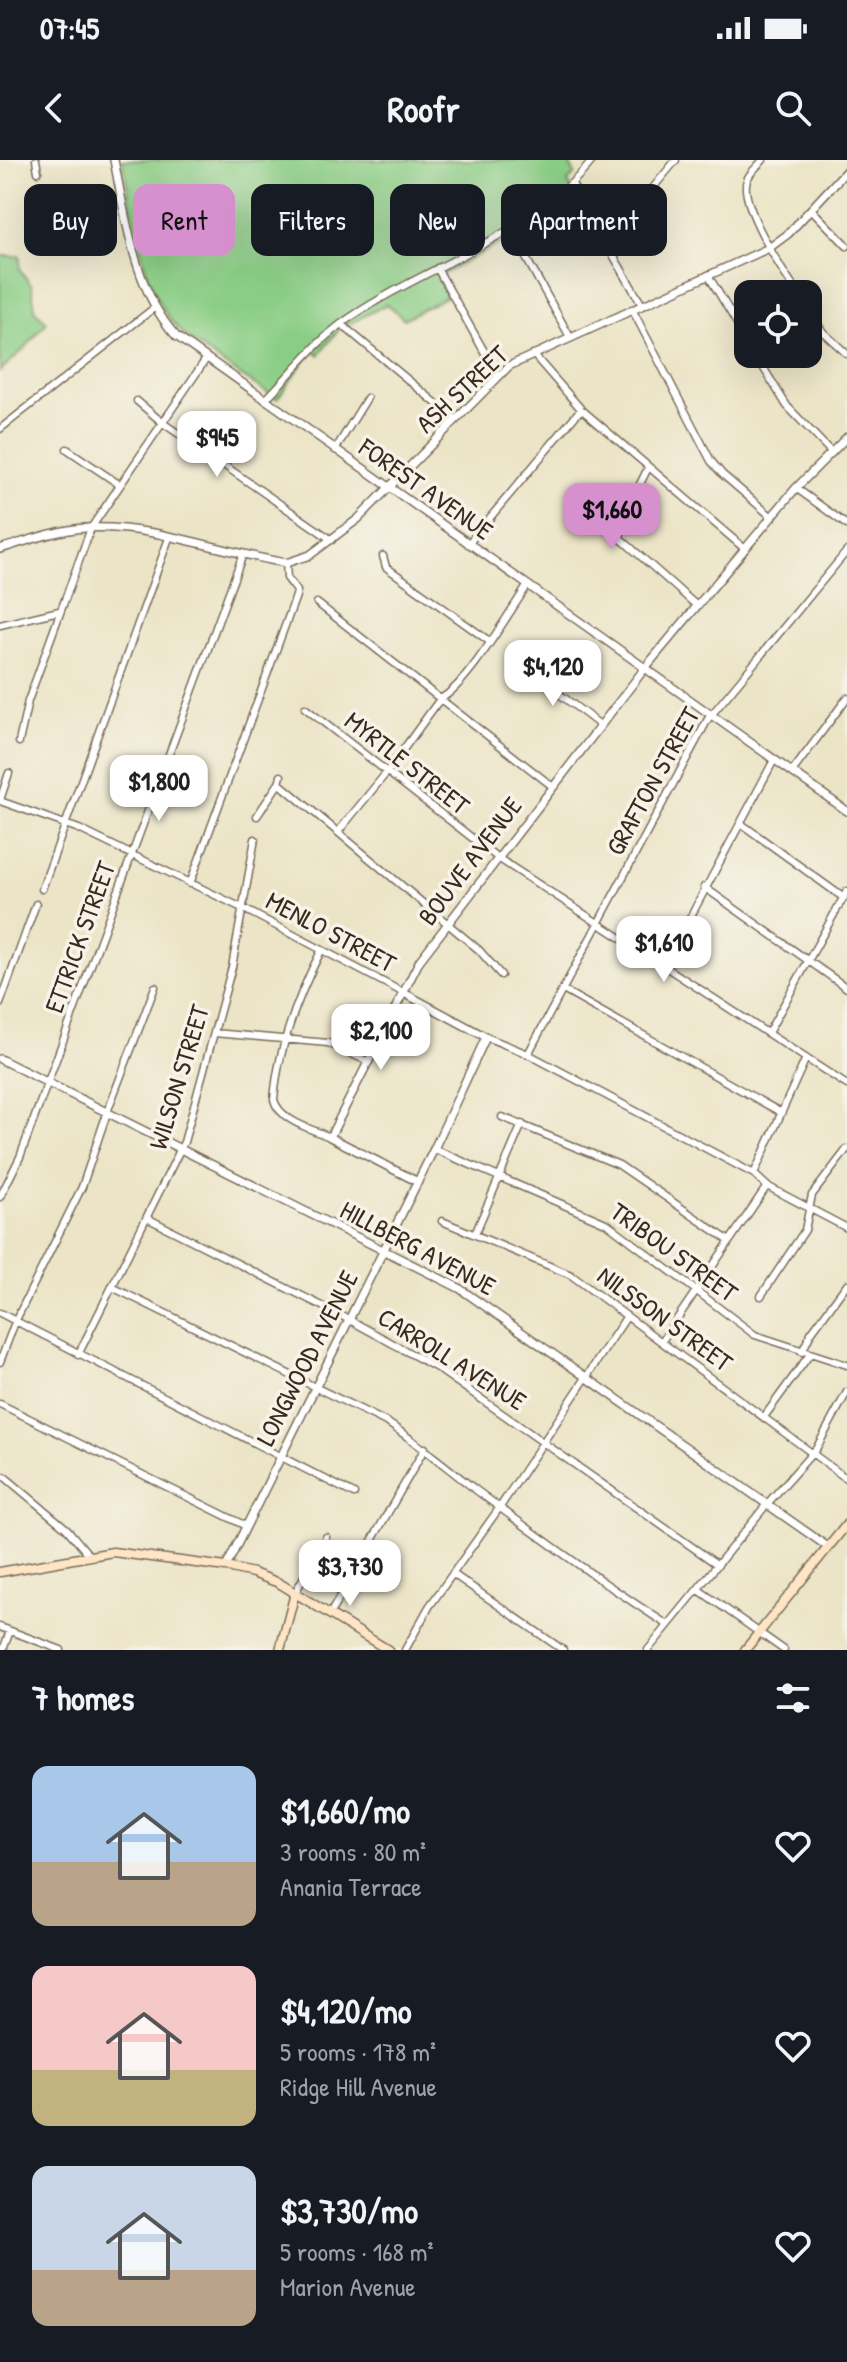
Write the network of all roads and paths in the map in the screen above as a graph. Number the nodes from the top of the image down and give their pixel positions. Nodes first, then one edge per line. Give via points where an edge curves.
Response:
1 (36, 160) edge
2 (114, 160) edge
3 (593, 160) edge
4 (676, 160) edge
5 (763, 160) edge
6 (847, 170) edge
7 (38, 172) dead end
8 (572, 184) edge
9 (656, 184) edge
10 (811, 209) junction
11 (501, 234) edge
12 (847, 246) edge
13 (769, 248) junction
14 (525, 256) edge
15 (615, 256) edge
16 (437, 268) junction
17 (708, 275) junction
18 (789, 280) edge
19 (642, 305) junction
20 (154, 308) junction
21 (632, 309) junction
22 (734, 319) edge
23 (341, 324) junction
24 (822, 331) edge
25 (570, 337) junction
26 (533, 354) junction
27 (847, 354) edge
28 (206, 359) junction
29 (764, 368) edge
30 (498, 376) junction
31 (367, 398) dead end
32 (265, 400) junction
33 (137, 401) dead end
34 (581, 409) junction
35 (455, 419) junction
36 (163, 423) junction
37 (0, 429) edge
38 (847, 437) edge
39 (67, 449) dead end
40 (335, 450) junction
41 (832, 453) junction
42 (648, 468) junction
43 (120, 485) junction
44 (390, 488) junction
45 (796, 488) junction
46 (772, 517) junction
47 (847, 525) edge
48 (91, 528) junction
49 (169, 538) junction
50 (332, 540) junction
51 (468, 544) junction
52 (0, 549) edge
53 (745, 549) junction
54 (847, 551) edge
55 (243, 554) junction
56 (383, 556) dead end
57 (286, 563) junction
58 (528, 585) junction
59 (317, 603) dead end
60 (697, 606) junction
61 (59, 611) junction
62 (0, 625) edge
63 (489, 641) junction
64 (524, 667) dead end
65 (645, 668) junction
66 (440, 699) junction
67 (846, 701) edge
68 (305, 708) dead end
69 (711, 714) junction
70 (600, 725) junction
71 (19, 742) dead end
72 (774, 760) junction
73 (387, 772) junction
74 (792, 772) junction
75 (9, 773) dead end
76 (552, 786) junction
77 (0, 800) edge
78 (847, 811) edge
79 (257, 816) dead end
80 (740, 823) junction
81 (66, 824) junction
82 (338, 832) junction
83 (255, 839) dead end
84 (132, 854) junction
85 (498, 858) junction
86 (190, 884) junction
87 (704, 887) junction
88 (42, 889) dead end
89 (846, 896) edge
90 (36, 904) dead end
91 (244, 909) junction
92 (447, 923) junction
93 (598, 924) junction
94 (683, 931) dead end
95 (321, 951) junction
96 (809, 962) junction
97 (501, 975) dead end
98 (155, 987) dead end
99 (847, 988) edge
100 (563, 990) junction
101 (404, 993) junction
102 (0, 1004) edge
103 (214, 1033) junction
104 (768, 1033) junction
105 (486, 1037) junction
106 (285, 1040) junction
107 (528, 1054) junction
108 (806, 1058) junction
109 (0, 1059) edge
110 (369, 1062) junction
111 (48, 1083) junction
112 (847, 1085) edge
113 (108, 1111) junction
114 (780, 1112) junction
115 (502, 1117) dead end
116 (522, 1124) junction
117 (330, 1137) junction
118 (181, 1149) junction
119 (434, 1149) junction
120 (847, 1149) edge
121 (754, 1174) junction
122 (501, 1178) junction
123 (418, 1182) junction
124 (767, 1186) junction
125 (0, 1197) edge
126 (810, 1210) junction
127 (147, 1218) junction
128 (442, 1221) dead end
129 (847, 1228) edge
130 (475, 1234) junction
131 (728, 1240) junction
132 (383, 1249) junction
133 (847, 1284) edge
134 (112, 1287) junction
135 (697, 1292) junction
136 (761, 1296) dead end
137 (0, 1313) edge
138 (627, 1316) junction
139 (348, 1319) junction
140 (15, 1322) junction
141 (662, 1341) junction
142 (802, 1352) junction
143 (810, 1354) junction
144 (78, 1355) junction
145 (0, 1362) edge
146 (847, 1365) edge
147 (586, 1376) junction
148 (314, 1386) junction
149 (847, 1392) edge
150 (0, 1404) edge
151 (764, 1417) junction
152 (543, 1442) junction
153 (425, 1448) junction
154 (812, 1454) junction
155 (280, 1456) junction
156 (5, 1477) dead end
157 (847, 1479) edge
158 (354, 1494) dead end
159 (767, 1504) junction
160 (500, 1507) junction
161 (847, 1524) edge
162 (244, 1525) junction
163 (326, 1537) dead end
164 (828, 1547) junction
165 (88, 1554) junction
166 (718, 1565) junction
167 (226, 1567) junction
168 (0, 1572) edge
169 (453, 1574) junction
170 (699, 1590) junction
171 (295, 1593) junction
172 (330, 1614) junction
173 (668, 1625) junction
174 (0, 1627) edge
175 (10, 1631) junction
176 (759, 1632) junction
177 (3, 1650) edge
178 (61, 1650) edge
179 (280, 1650) edge
180 (388, 1650) edge
181 (405, 1650) edge
182 (563, 1650) edge
183 (648, 1650) edge
184 (745, 1650) edge
185 (784, 1650) edge

1 - 7 street
2 - 20 street, FOREST AVENUE
3 - 8 street
4 - 9 street
5 - 13 street via 747,179 746,194
6 - 10 street, ASH STREET
10 - 12 street
10 - 13 street, ASH STREET
11 - 16 street
13 - 17 street, ASH STREET
13 - 18 street
14 - 25 street
15 - 19 street
16 - 23 street
16 - 30 street
17 - 19 street, ASH STREET
17 - 22 street
19 - 21 street, ASH STREET
20 - 28 street, FOREST AVENUE via 176,336
20 - 37 street
21 - 25 street, ASH STREET
21 - 46 street via 711,461
23 - 32 street
23 - 35 street
24 - 27 street
25 - 26 street, ASH STREET
26 - 30 street, ASH STREET
26 - 34 street
28 - 32 street, FOREST AVENUE
28 - 36 street
29 - 41 street via 787,406
30 - 35 street, ASH STREET
31 - 40 street
32 - 40 street, FOREST AVENUE
33 - 36 street
34 - 42 street
34 - 51 street
35 - 44 street, ASH STREET
36 - 43 street
36 - 50 street
38 - 41 street, BOUVE AVENUE
39 - 43 street
40 - 44 street, FOREST AVENUE
41 - 45 street, BOUVE AVENUE
42 - 53 street
42 - 60 street via 623,518 620,538
43 - 48 street
44 - 50 street, ASH STREET
44 - 51 street, FOREST AVENUE
45 - 46 street, BOUVE AVENUE
45 - 47 street
46 - 53 street, BOUVE AVENUE
48 - 49 street
48 - 52 street
48 - 61 street
49 - 55 street
49 - 81 street
50 - 57 street, ASH STREET
51 - 58 street, FOREST AVENUE
53 - 60 street, BOUVE AVENUE
54 - 69 street, GRAFTON STREET
55 - 57 street
55 - 84 street, ETTRICK STREET
56 - 63 street via 386,567
57 - 86 street via 296,596
58 - 63 street
58 - 65 street, FOREST AVENUE
59 - 66 street
60 - 65 street, BOUVE AVENUE
61 - 62 street
61 - 71 street
63 - 66 street
64 - 70 street
65 - 69 street, FOREST AVENUE
65 - 70 street, BOUVE AVENUE
66 - 73 street
66 - 76 street
67 - 74 street
68 - 73 street, MYRTLE STREET
69 - 72 street, FOREST AVENUE
69 - 93 street, GRAFTON STREET
70 - 76 street, BOUVE AVENUE
72 - 74 street, FOREST AVENUE
72 - 80 street
73 - 82 street
73 - 85 street, MYRTLE STREET
74 - 78 street, FOREST AVENUE
75 - 77 street
76 - 85 street, BOUVE AVENUE
77 - 81 street, MENLO STREET
79 - 82 street via 280,780
80 - 87 street
80 - 89 street
81 - 84 street, MENLO STREET
81 - 88 street
82 - 92 street
83 - 91 street, WILSON STREET
84 - 86 street, MENLO STREET
84 - 111 street, ETTRICK STREET
85 - 92 street, BOUVE AVENUE
85 - 93 street, MYRTLE STREET
86 - 91 street, MENLO STREET
87 - 94 street
87 - 96 street
89 - 96 street
90 - 102 street
91 - 95 street, MENLO STREET
91 - 103 street, WILSON STREET
92 - 97 street
92 - 101 street, BOUVE AVENUE
93 - 100 street, GRAFTON STREET
93 - 104 street, MYRTLE STREET
95 - 101 street, MENLO STREET
95 - 106 street
96 - 99 street
96 - 104 street
98 - 113 street
100 - 107 street, GRAFTON STREET
100 - 114 street
101 - 105 street, MENLO STREET
101 - 110 street, BOUVE AVENUE
103 - 106 street
103 - 118 street, WILSON STREET
104 - 108 street, MYRTLE STREET
105 - 107 street, MENLO STREET
105 - 119 street, LONGWOOD AVENUE
106 - 110 street via 328,1043
106 - 117 street via 274,1104 286,1116
107 - 121 street, MENLO STREET
108 - 112 street, MYRTLE STREET
108 - 114 street
109 - 111 street, HILLBERG AVENUE
110 - 117 street, BOUVE AVENUE
111 - 113 street, HILLBERG AVENUE
111 - 125 street, ETTRICK STREET
113 - 118 street, HILLBERG AVENUE
113 - 140 street via 82,1187
114 - 121 street
115 - 116 street
116 - 122 street
116 - 131 street via 619,1165
117 - 123 street
118 - 127 street, WILSON STREET
118 - 132 street, HILLBERG AVENUE
119 - 122 street, TRIBOU STREET
119 - 123 street, LONGWOOD AVENUE
120 - 126 street via 812,1195
121 - 124 street, MENLO STREET
122 - 130 street
122 - 135 street, TRIBOU STREET via 608,1224
123 - 132 street, LONGWOOD AVENUE
124 - 126 street, MENLO STREET
124 - 131 street
126 - 129 street, MENLO STREET
126 - 136 street via 805,1230
127 - 134 street, WILSON STREET
127 - 139 street, CARROLL AVENUE
128 - 130 street, NILSSON STREET
130 - 138 street, NILSSON STREET via 571,1275
131 - 135 street
132 - 139 street, LONGWOOD AVENUE
132 - 147 street, HILLBERG AVENUE via 459,1288
133 - 142 street
134 - 144 street, WILSON STREET
134 - 148 street
135 - 141 street
135 - 142 street, TRIBOU STREET via 755,1335
137 - 140 street
138 - 141 street, NILSSON STREET
138 - 147 street
139 - 148 street, LONGWOOD AVENUE
139 - 152 street, CARROLL AVENUE via 437,1368
140 - 144 street
140 - 145 street
141 - 151 street, NILSSON STREET
142 - 143 street, TRIBOU STREET
143 - 146 street, TRIBOU STREET
143 - 151 street
144 - 155 street
147 - 152 street
147 - 159 street, HILLBERG AVENUE
148 - 153 street
148 - 155 street, LONGWOOD AVENUE
149 - 154 street
150 - 162 street
151 - 154 street, NILSSON STREET
152 - 160 street
152 - 166 street, CARROLL AVENUE
153 - 160 street
153 - 172 street
154 - 157 street, NILSSON STREET
154 - 159 street
155 - 158 street
155 - 162 street, LONGWOOD AVENUE
156 - 165 street via 67,1529
159 - 164 street, HILLBERG AVENUE
159 - 166 street
160 - 169 street
160 - 173 street
161 - 164 main road
162 - 167 street, LONGWOOD AVENUE
163 - 171 street
164 - 176 main road
165 - 167 main road via 127,1552
165 - 168 main road
166 - 170 street
167 - 171 main road via 262,1576
169 - 181 street
169 - 182 street
170 - 173 street
170 - 176 street
171 - 172 main road
171 - 179 main road
172 - 180 main road
173 - 183 street
174 - 175 street
175 - 177 street
175 - 178 street
176 - 184 main road
176 - 185 street

